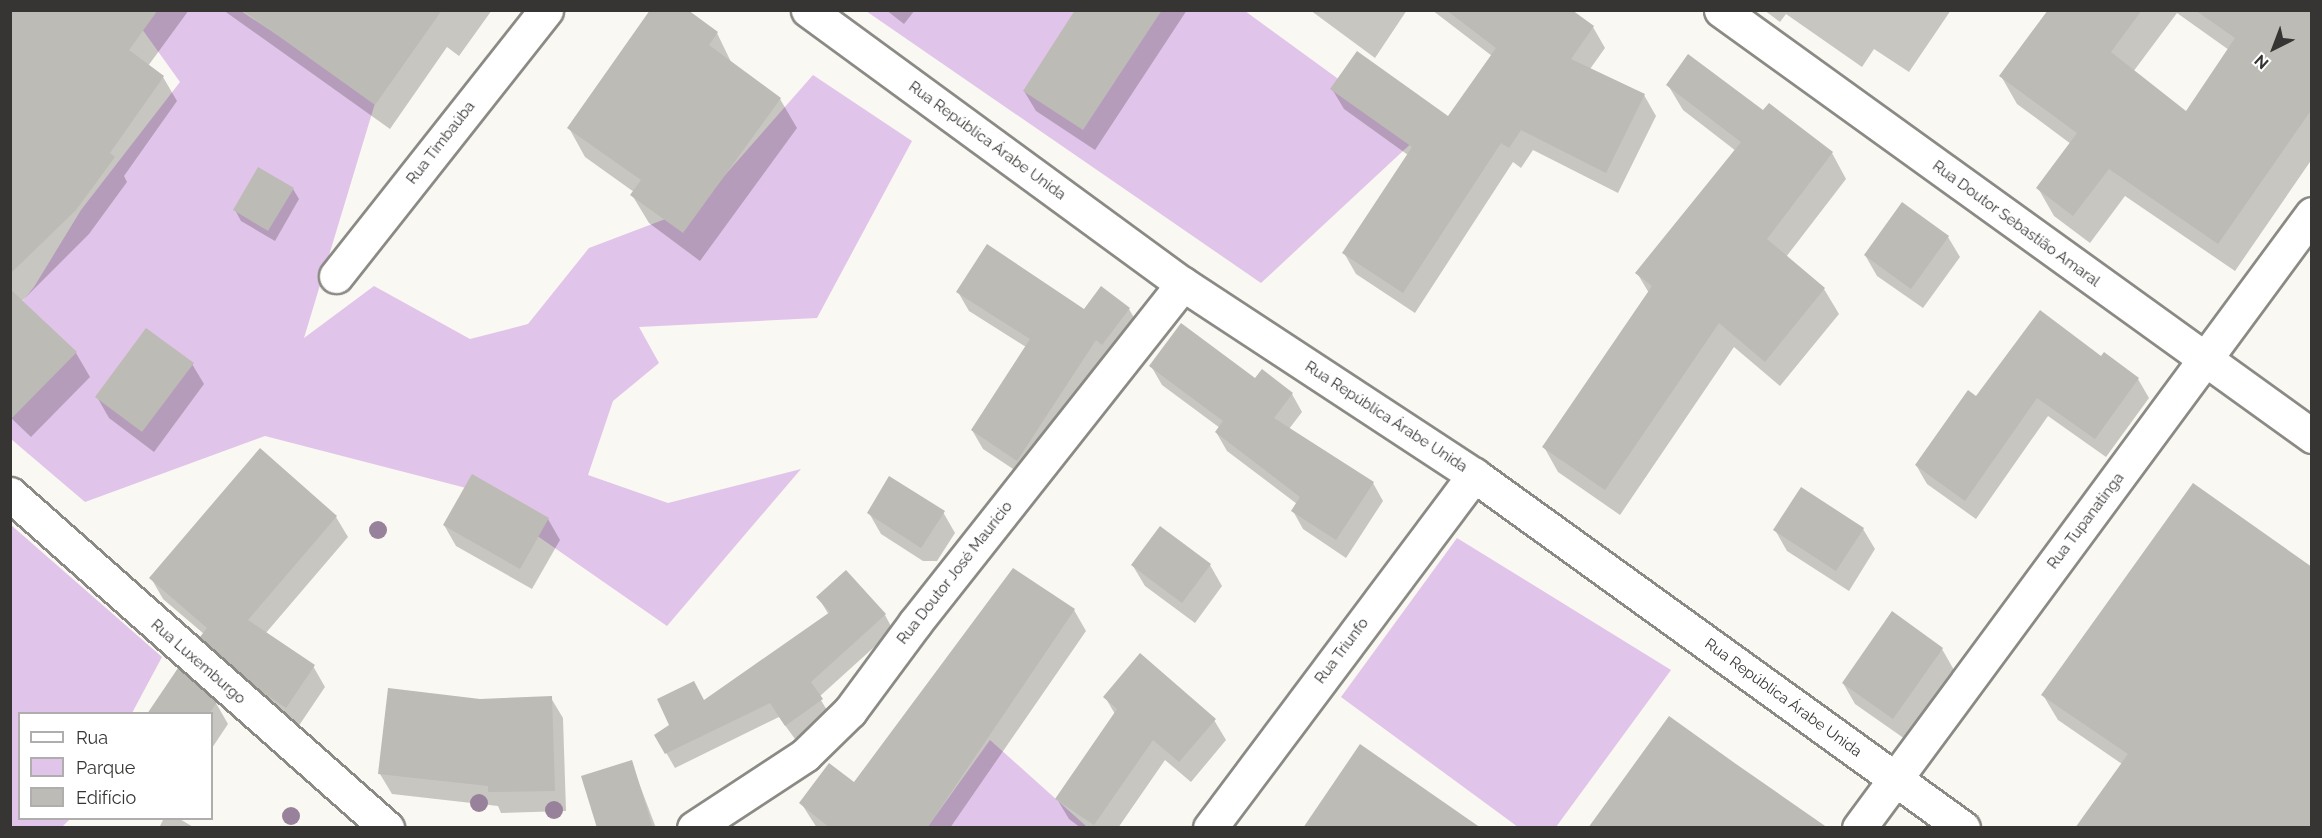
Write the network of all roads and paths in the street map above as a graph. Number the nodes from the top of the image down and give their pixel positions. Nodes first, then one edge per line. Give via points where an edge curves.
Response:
1 (546, 10) edge
2 (808, 10) edge
3 (1721, 10) edge
4 (2312, 214) edge
5 (336, 276) dead end
6 (1183, 284) junction
7 (2206, 361) junction
8 (2312, 436) edge
9 (1474, 475) junction
10 (10, 494) edge
11 (1894, 778) junction
12 (387, 828) edge
13 (694, 828) edge
14 (1210, 828) edge
15 (1859, 828) edge
16 (1963, 828) edge

1 - 5 street, Rua Timbaúba
2 - 6 street, Rua República Árabe Unida
3 - 7 street, Rua Doutor Sebastião Amaral
4 - 7 street, Rua Tupanatinga
6 - 9 street, Rua República Árabe Unida
6 - 13 street, Rua Doutor José Maurício via 915,622 850,711 805,755
7 - 8 street, Rua Doutor Sebastião Amaral
7 - 11 street, Rua Tupanatinga
9 - 11 street, Rua República Árabe Unida
9 - 14 street, Rua Triunfo
10 - 12 street, Rua Luxemburgo
11 - 15 street, Rua Tupanatinga
11 - 16 street, Rua República Árabe Unida

